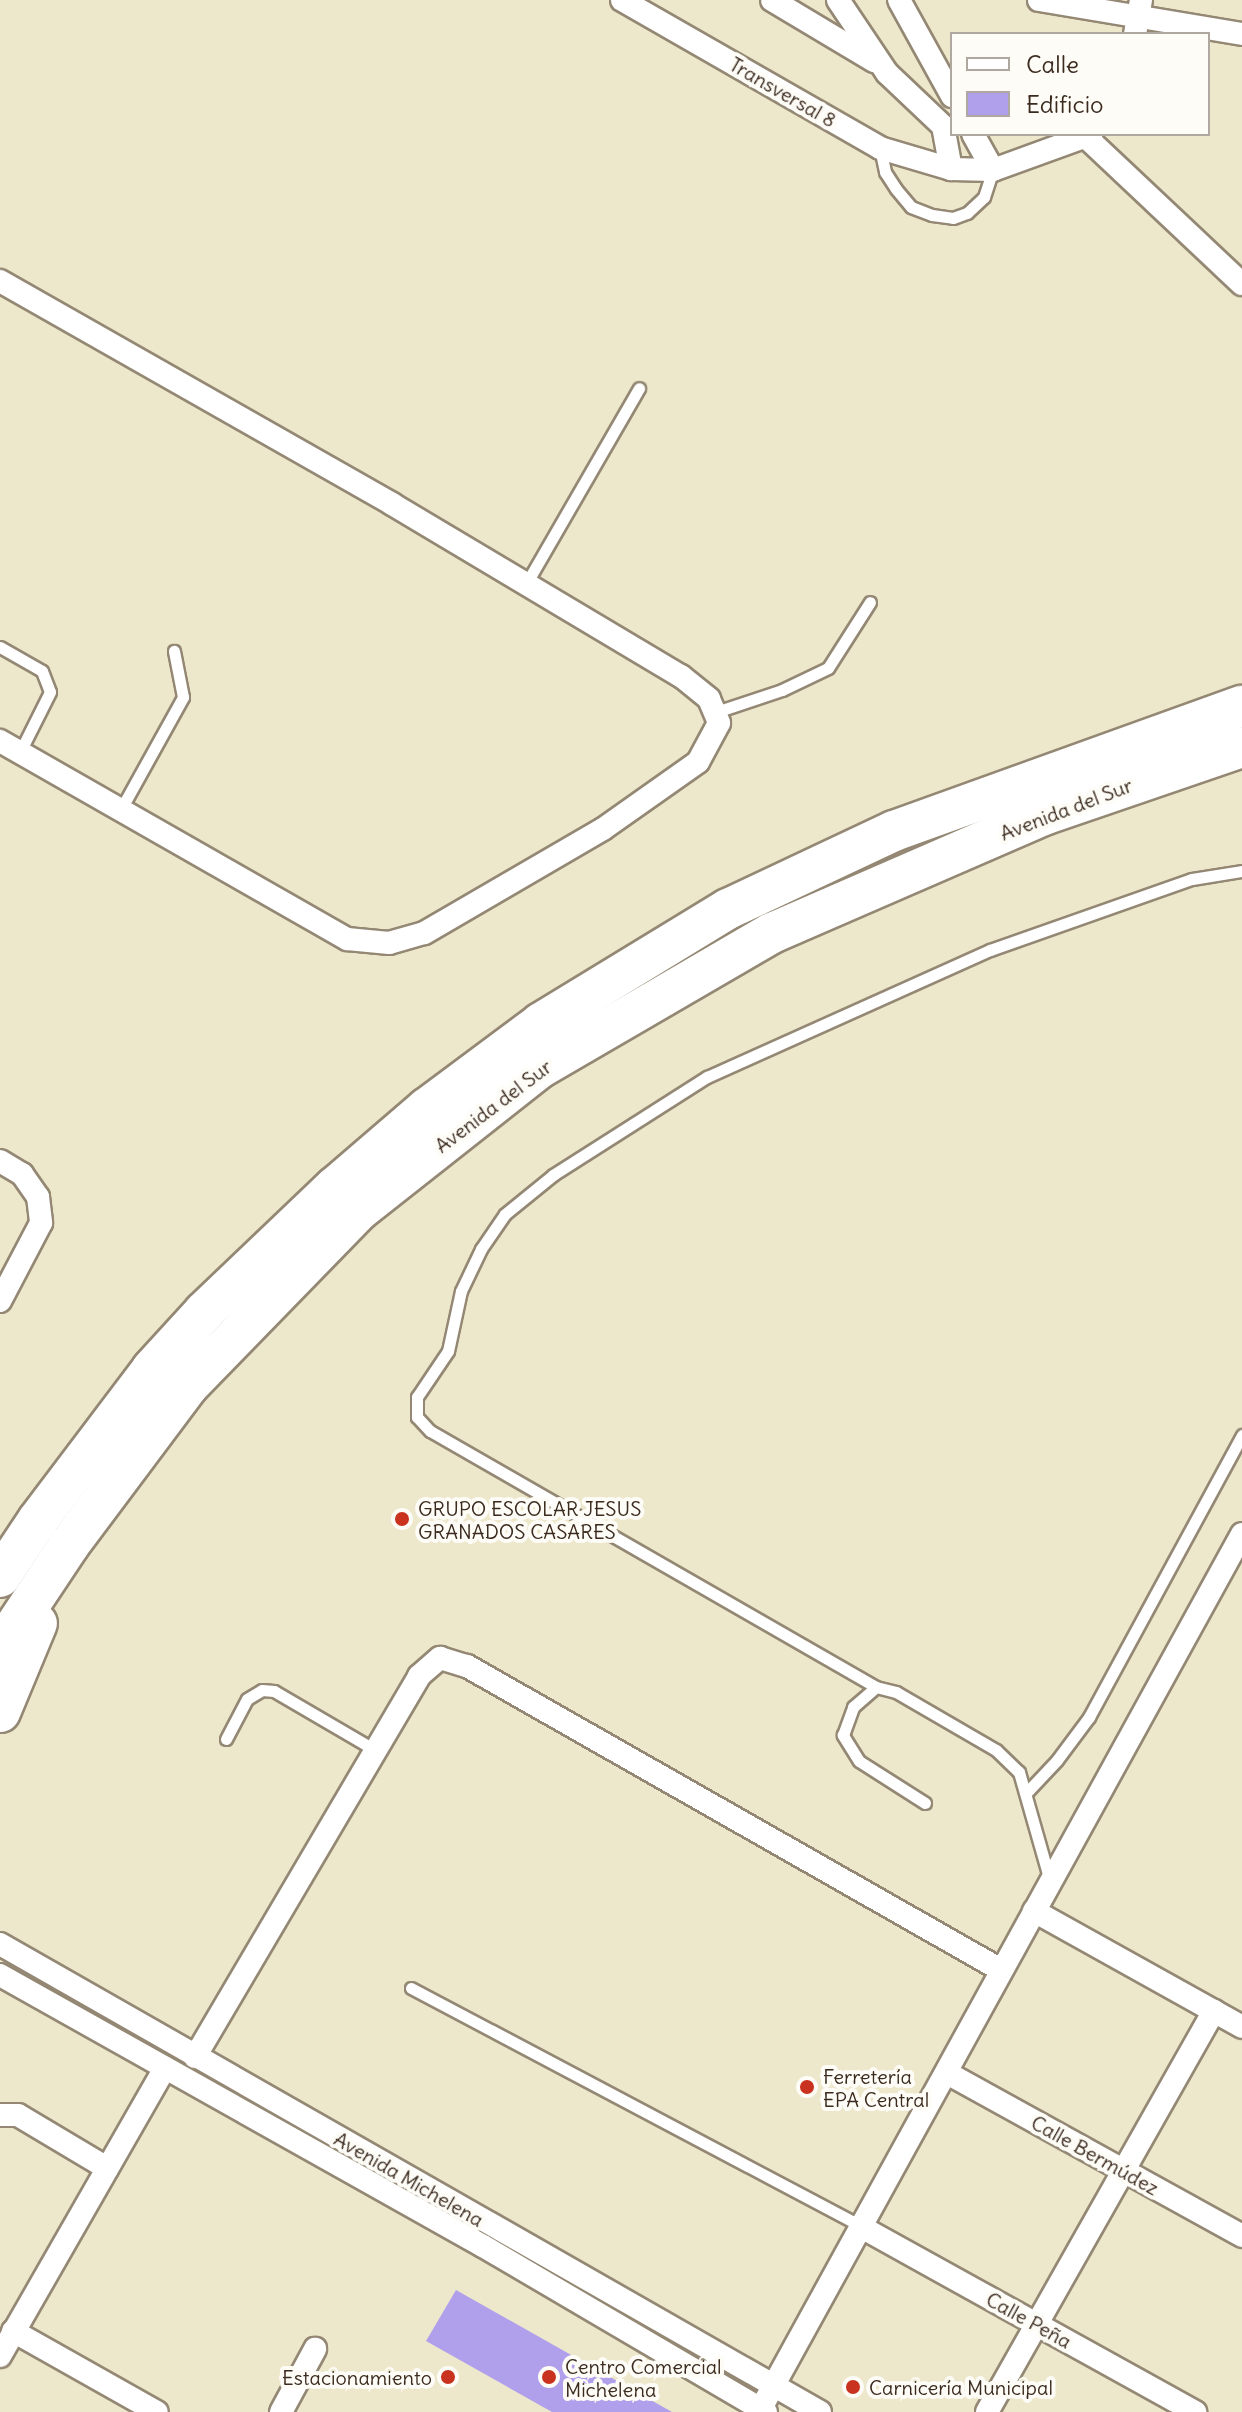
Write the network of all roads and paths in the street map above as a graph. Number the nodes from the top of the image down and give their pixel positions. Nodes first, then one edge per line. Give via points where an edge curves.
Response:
1 (622, 0) edge
2 (772, 0) edge
3 (838, 0) edge
4 (899, 0) edge
5 (1039, 0) edge
6 (1138, 18) edge
7 (1242, 34) edge
8 (880, 65) junction
9 (950, 92) edge
10 (974, 136) edge
11 (1090, 136) edge
12 (880, 148) junction
13 (951, 169) junction
14 (993, 170) junction
15 (0, 281) edge
16 (1242, 284) edge
17 (639, 388) dead end
18 (526, 584) junction
19 (870, 602) dead end
20 (0, 647) edge
21 (174, 651) dead end
22 (1242, 706) edge
23 (716, 712) junction
24 (0, 741) edge
25 (1242, 747) edge
26 (20, 752) junction
27 (121, 809) junction
28 (1242, 871) edge
29 (0, 1161) edge
30 (0, 1301) edge
31 (1242, 1435) edge
32 (38, 1520) junction
33 (1242, 1534) edge
34 (69, 1545) junction
35 (0, 1562) edge
36 (0, 1577) edge
37 (0, 1649) edge
38 (876, 1687) junction
39 (0, 1712) edge
40 (226, 1739) dead end
41 (375, 1750) junction
42 (1027, 1792) junction
43 (925, 1803) dead end
44 (1050, 1882) junction
45 (1034, 1911) junction
46 (0, 1944) edge
47 (1001, 1970) junction
48 (0, 1975) edge
49 (411, 1988) dead end
50 (1214, 2011) junction
51 (1242, 2027) edge
52 (195, 2057) junction
53 (165, 2068) junction
54 (947, 2073) junction
55 (0, 2115) edge
56 (107, 2168) junction
57 (1125, 2172) junction
58 (863, 2228) junction
59 (1242, 2236) edge
60 (1038, 2325) junction
61 (13, 2331) junction
62 (315, 2349) dead end
63 (0, 2356) edge
64 (773, 2386) junction
65 (762, 2411) edge
66 (157, 2412) edge
67 (281, 2412) edge
68 (820, 2412) edge
69 (987, 2412) edge
70 (1195, 2412) edge

1 - 12 street, Transversal 8
2 - 8 street
3 - 8 street
4 - 9 street
5 - 6 street
6 - 7 street
8 - 13 street via 943,126
10 - 14 street
11 - 14 street
11 - 16 street
12 - 13 street, Transversal 8
12 - 14 lane via 885,172 896,189 911,207 932,215 953,218 967,213 984,197
13 - 14 street, Transversal 8
15 - 18 street
17 - 18 lane
18 - 23 street via 681,676 709,699
19 - 23 lane via 828,668
20 - 26 lane via 42,671 50,692
21 - 27 lane via 183,697
22 - 32 highway, Avenida del Sur via 894,831 728,909 541,1023 427,1108 204,1312 152,1369
23 - 27 street via 719,723 698,762 686,771 603,829 424,933 389,943 347,939
24 - 26 street
25 - 34 highway, Avenida del Sur via 1046,814 772,933 538,1069 357,1212 188,1386
26 - 27 street
28 - 38 lane via 1192,879 990,950 707,1077 553,1175 505,1214 461,1291 448,1351 417,1397 417,1417 430,1431
29 - 30 street via 22,1174 38,1197 41,1223
31 - 42 lane via 1089,1717
32 - 35 highway
32 - 36 highway, Avenida del Sur
33 - 44 street
34 - 37 highway, Avenida del Sur
34 - 39 highway
38 - 42 lane via 896,1692 996,1750 1019,1772
38 - 43 lane via 853,1707 843,1735 859,1761
40 - 41 lane via 247,1699 262,1690 274,1691
41 - 47 street via 419,1676 440,1658 467,1666
41 - 52 street
42 - 44 lane
44 - 45 street
45 - 47 street
45 - 50 street
46 - 52 street, Avenida Michelena
47 - 54 street
48 - 53 street, Avenida Michelena
49 - 58 lane
50 - 51 street
50 - 57 street
52 - 64 street, Avenida Michelena
53 - 56 street
53 - 65 street, Avenida Michelena via 483,2246
54 - 57 street, Calle Bermúdez
54 - 58 street
55 - 56 street via 18,2115
56 - 61 street
57 - 59 street, Calle Bermúdez
57 - 60 street
58 - 60 street, Calle Peña
58 - 64 street
60 - 69 street
60 - 70 street, Calle Peña
61 - 63 street
61 - 66 street
62 - 67 street
64 - 65 street
64 - 68 street, Avenida Michelena

